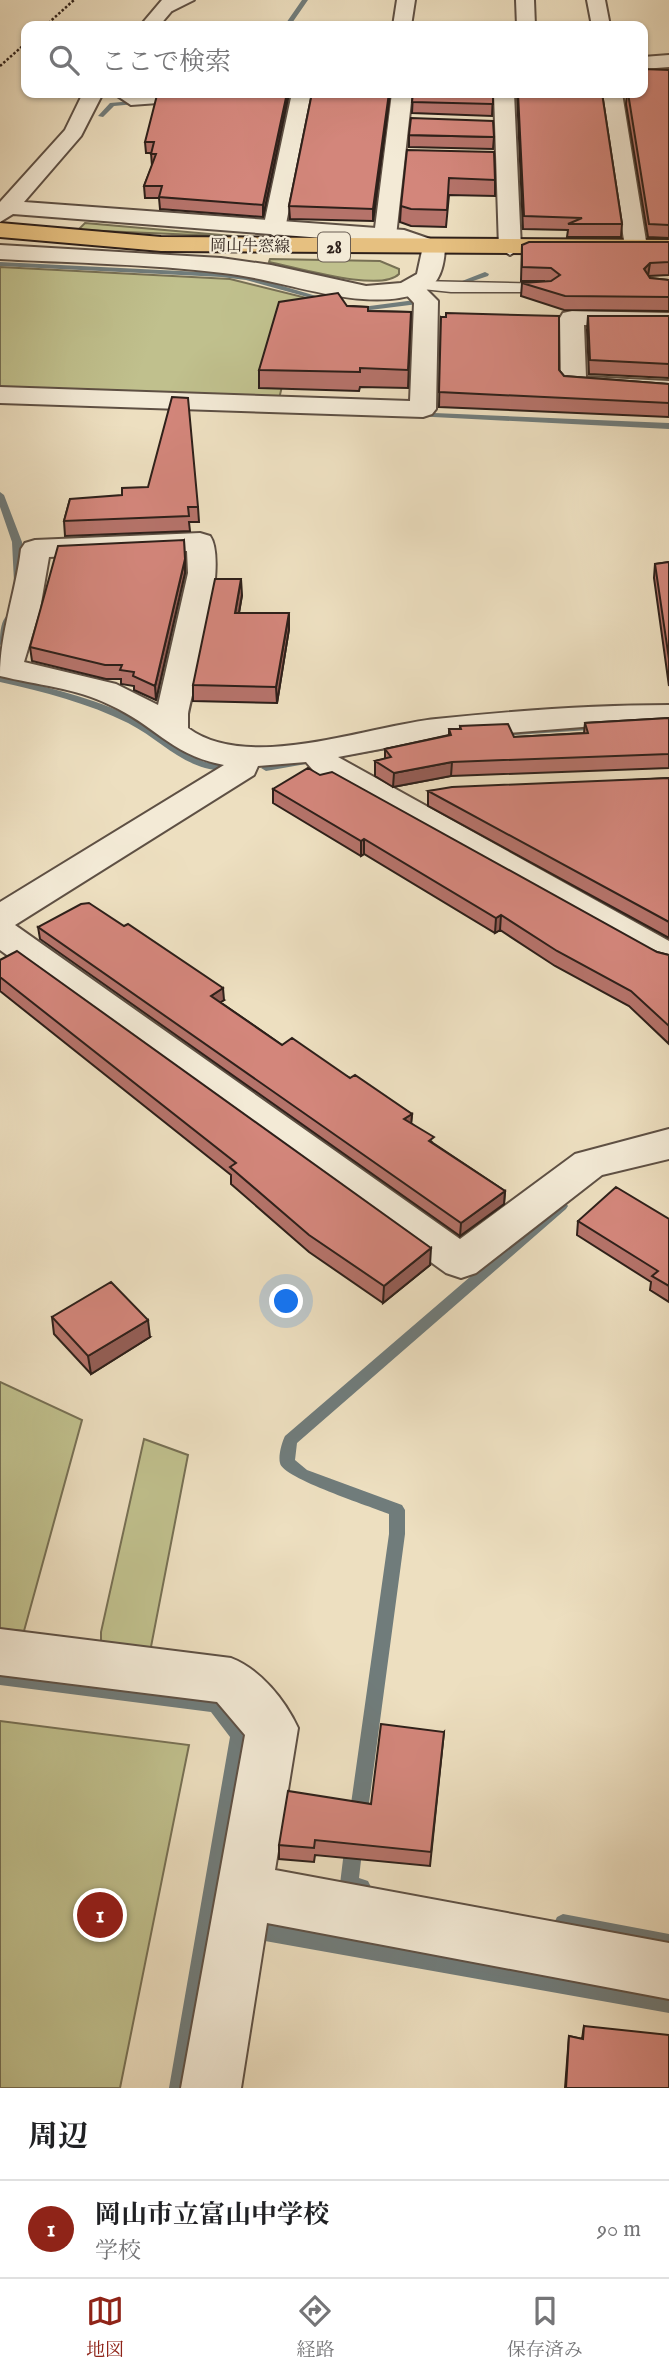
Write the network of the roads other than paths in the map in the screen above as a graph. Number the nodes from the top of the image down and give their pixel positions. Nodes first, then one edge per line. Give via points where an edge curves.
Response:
1 (186, 0) edge
2 (406, 0) edge
3 (525, 0) edge
4 (596, 0) edge
5 (169, 3) edge
6 (153, 21) edge
7 (403, 21) edge
8 (526, 21) edge
9 (600, 21) edge
10 (669, 61) edge
11 (648, 63) edge
12 (91, 98) edge
13 (301, 98) edge
14 (401, 98) edge
15 (504, 98) edge
16 (613, 98) edge
17 (399, 122) junction
18 (425, 123) edge
19 (479, 124) edge
20 (505, 125) junction
21 (479, 159) edge
22 (507, 159) junction
23 (4, 211) edge
24 (274, 229) junction
25 (0, 230) edge
26 (385, 236) junction
27 (636, 247) junction
28 (669, 247) edge
29 (434, 248) junction
30 (510, 248) junction
31 (0, 252) edge
32 (415, 287) junction
33 (550, 288) edge
34 (669, 320) edge
35 (669, 389) edge
36 (0, 395) edge
37 (669, 715) edge
38 (172, 733) junction
39 (241, 757) junction
40 (320, 758) junction
41 (438, 791) edge
42 (387, 801) junction
43 (0, 918) edge
44 (0, 932) edge
45 (669, 957) edge
46 (669, 1144) edge
47 (0, 1652) edge
48 (244, 1891) junction
49 (669, 1971) edge
50 (211, 2088) edge

1 - 5 street
2 - 7 street
3 - 8 street
4 - 9 street
5 - 6 street
10 - 11 street
12 - 23 street via 74,132
13 - 24 street
14 - 17 street
15 - 20 street
16 - 27 street
17 - 18 street
17 - 26 street via 402,156
19 - 20 street
20 - 22 street
21 - 22 street
22 - 30 street
23 - 24 street
24 - 26 street
25 - 29 main road, 岡山牛窓線 / 28 via 161,244
26 - 29 street via 404,237
27 - 28 main road, 岡山牛窓線 / 28
27 - 30 main road, 岡山牛窓線 / 28
29 - 30 main road, 岡山牛窓線 / 28
29 - 32 street via 432,271
31 - 32 street via 254,269 369,293
32 - 33 lane
32 - 36 street via 426,301 423,409
34 - 35 street via 572,318 574,384
37 - 40 street via 607,715 433,729
38 - 38 street via 131,702 72,682 7,668 26,618 35,549 200,542 203,573 172,713
38 - 39 street via 200,751
39 - 40 street
39 - 43 street via 242,768
40 - 42 street
41 - 42 street
42 - 45 street
44 - 46 street via 461,1262 589,1164
47 - 48 street via 231,1681 272,1728
48 - 49 street
48 - 50 street

